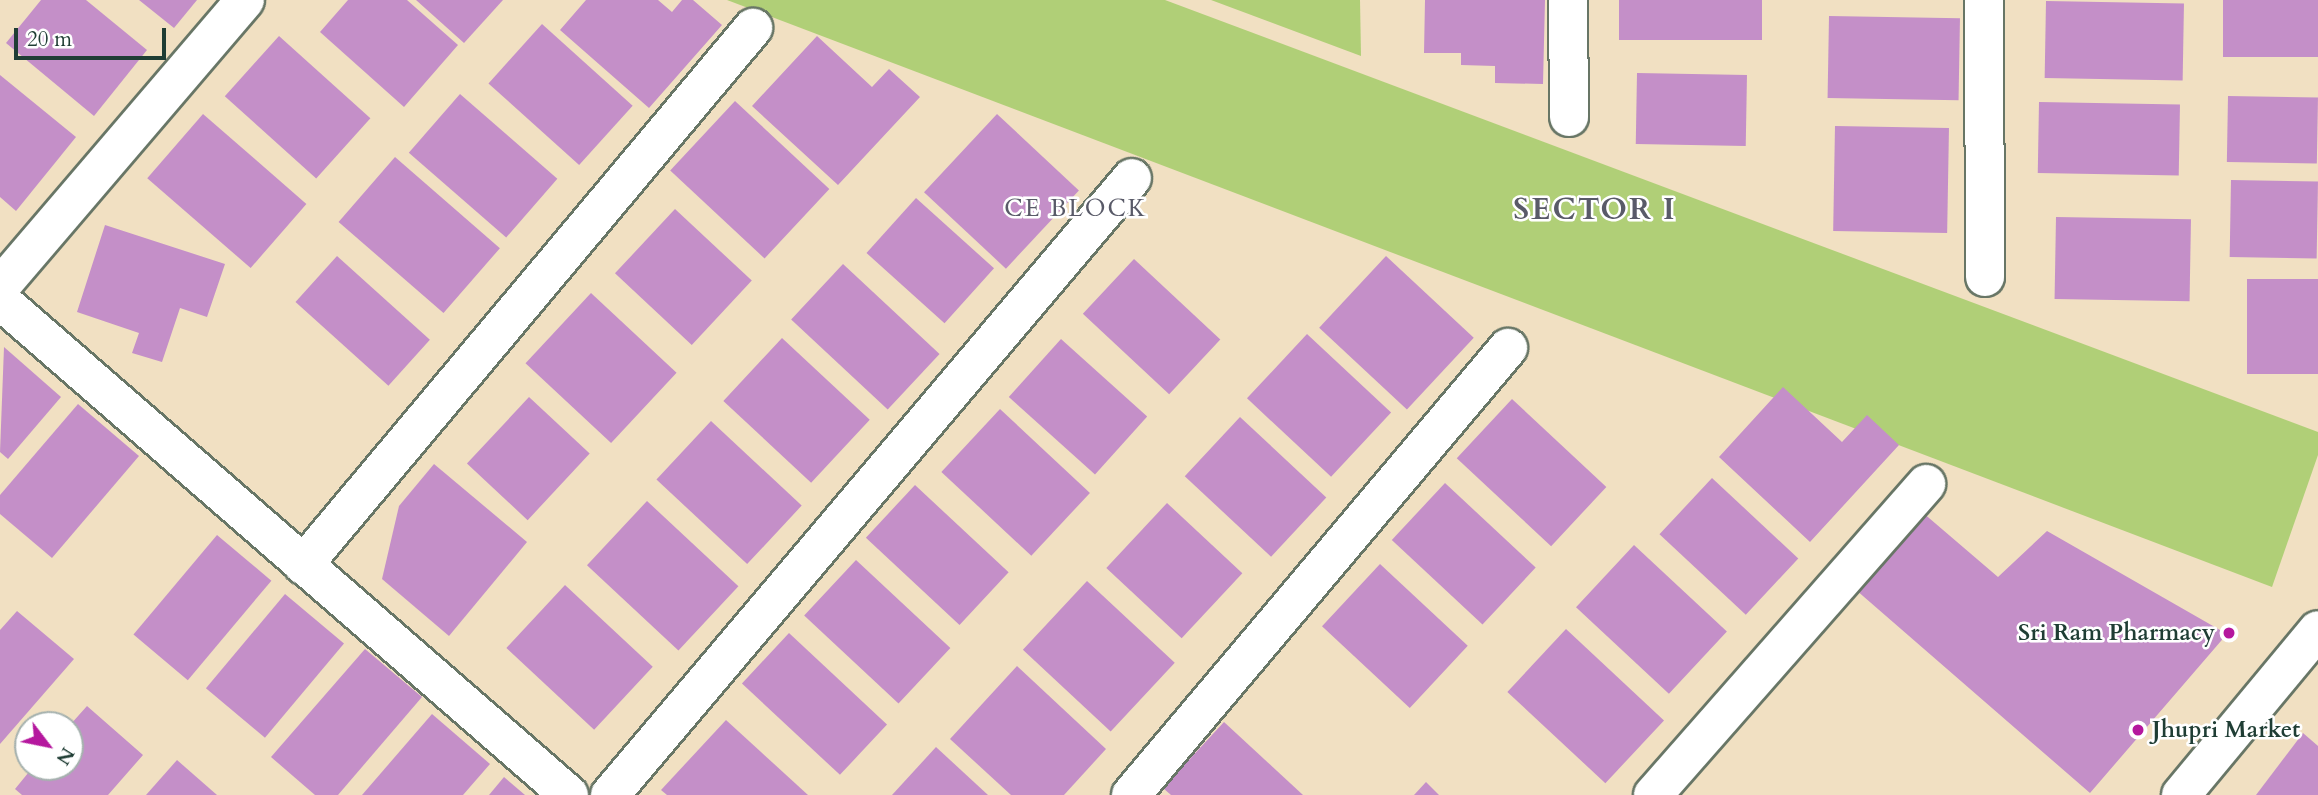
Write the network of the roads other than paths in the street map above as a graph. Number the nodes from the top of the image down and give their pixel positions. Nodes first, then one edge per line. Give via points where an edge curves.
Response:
1 (245, 0) edge
2 (1568, 0) edge
3 (1984, 0) edge
4 (753, 28) dead end
5 (1569, 117) dead end
6 (1132, 178) dead end
7 (1985, 277) dead end
8 (0, 287) edge
9 (0, 300) edge
10 (1508, 348) dead end
11 (1926, 484) dead end
12 (303, 565) junction
13 (2318, 630) edge
14 (569, 795) edge
15 (610, 795) edge
16 (1131, 795) edge
17 (1653, 795) edge
18 (2181, 795) edge

1 - 8 street
2 - 5 street
3 - 7 street
4 - 12 street
6 - 15 street
9 - 12 street
10 - 16 street
11 - 17 street
12 - 14 street
13 - 18 street

